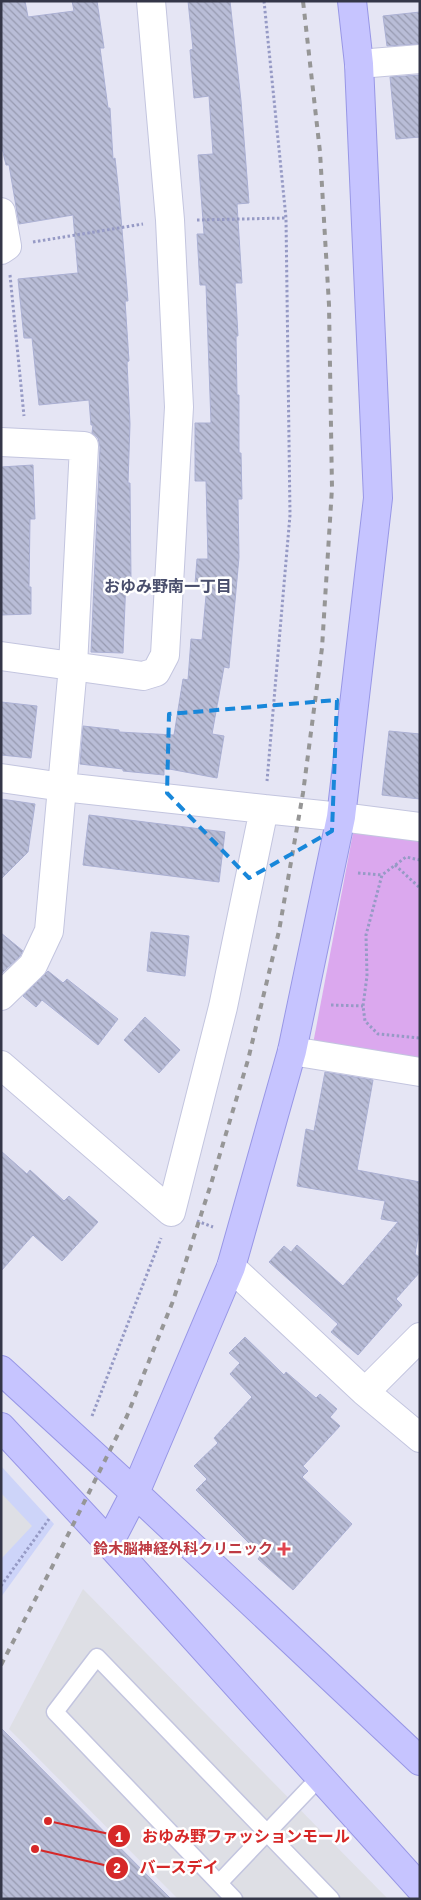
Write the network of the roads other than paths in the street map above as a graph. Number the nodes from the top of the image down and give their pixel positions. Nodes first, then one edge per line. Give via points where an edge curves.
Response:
1 (151, 1) edge
2 (352, 1) edge
3 (420, 59) edge
4 (359, 64) junction
5 (1, 212) edge
6 (4, 248) edge
7 (14, 443) edge
8 (1, 656) edge
9 (73, 666) junction
10 (1, 778) edge
11 (63, 787) junction
12 (264, 809) junction
13 (341, 816) junction
14 (420, 826) edge
15 (1, 996) edge
16 (292, 1051) junction
17 (1, 1065) edge
18 (420, 1072) edge
19 (231, 1267) junction
20 (420, 1337) edge
21 (1, 1370) edge
22 (365, 1392) junction
23 (1, 1426) edge
24 (420, 1438) edge
25 (135, 1493) junction
26 (110, 1543) junction
27 (420, 1761) edge
28 (319, 1778) junction
29 (267, 1832) junction
30 (219, 1883) junction
31 (420, 1888) edge
32 (234, 1899) edge
33 (331, 1899) edge

1 - 9 street via 170,220 179,407 165,655 156,672 143,676
2 - 4 street
3 - 4 street
4 - 13 street via 378,498
5 - 6 street
7 - 9 street via 84,446
8 - 9 street
9 - 11 street
10 - 11 street
11 - 12 street
11 - 15 street via 49,931 33,965
12 - 13 street
12 - 17 street via 224,1006 171,1212
13 - 14 street
13 - 16 street
16 - 18 street
16 - 19 street
19 - 22 street
19 - 25 street
20 - 22 street
21 - 25 street
22 - 24 street
23 - 26 street
25 - 26 street
25 - 27 street
26 - 28 street
28 - 29 lane
28 - 31 street
29 - 30 lane
29 - 30 lane via 97,1657 55,1712
29 - 33 lane
30 - 32 lane

